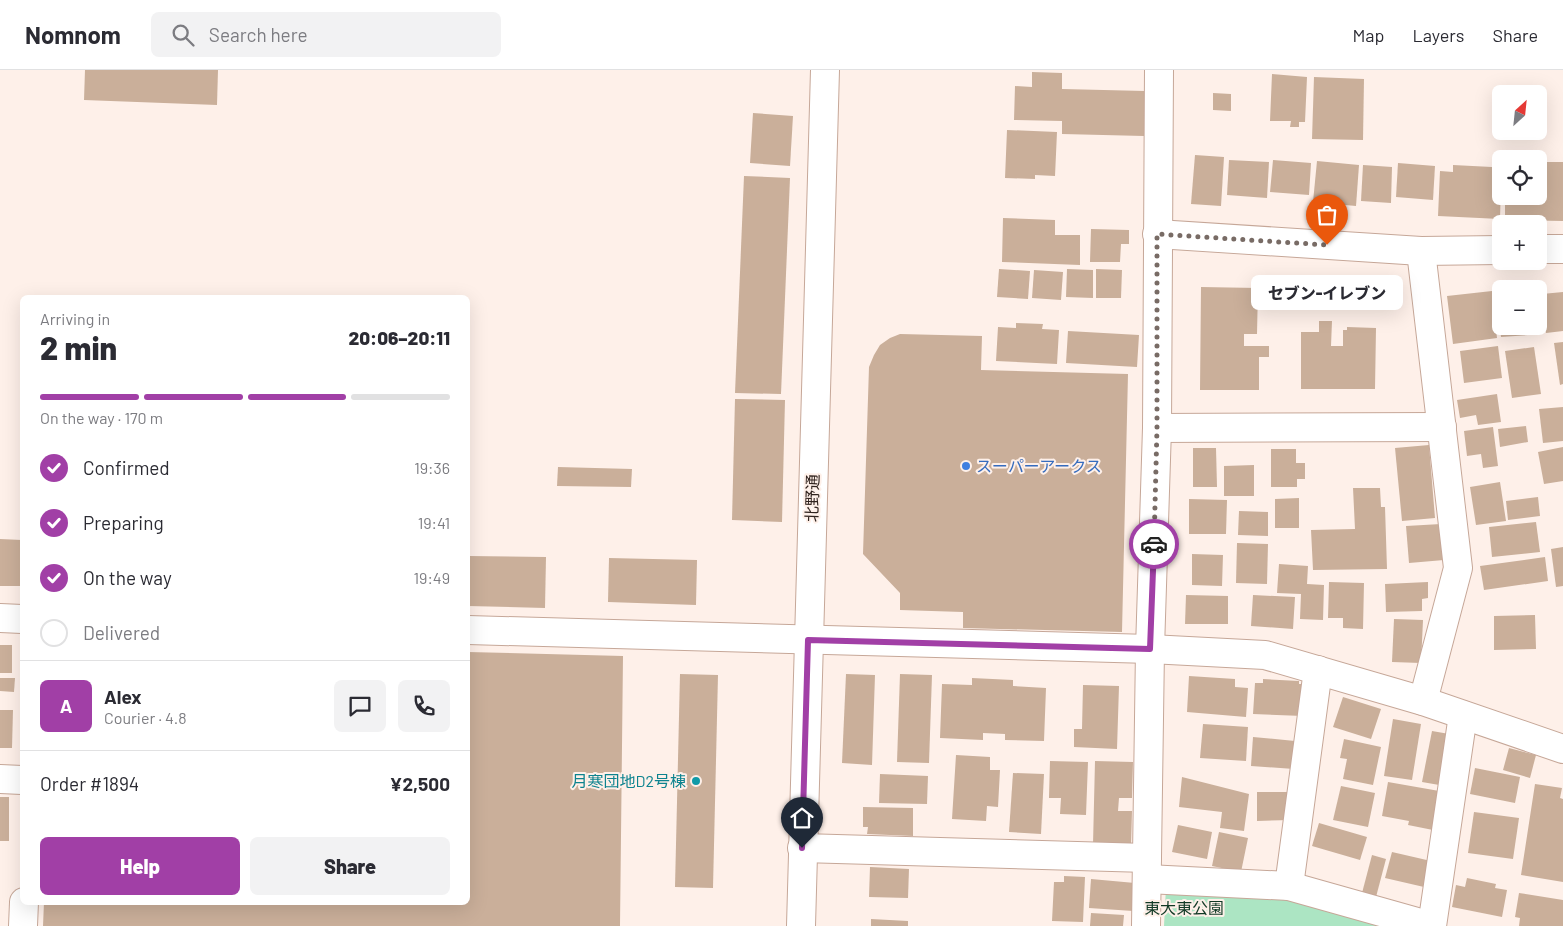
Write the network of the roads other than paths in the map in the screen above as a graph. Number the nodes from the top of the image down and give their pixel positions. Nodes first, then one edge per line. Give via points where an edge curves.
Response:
1 (825, 70) edge
2 (1159, 70) edge
3 (1157, 234) junction
4 (1547, 249) edge
5 (1563, 249) edge
6 (1492, 250) edge
7 (1421, 251) junction
8 (1442, 427) junction
9 (1157, 428) junction
10 (0, 618) edge
11 (20, 618) edge
12 (470, 630) edge
13 (808, 640) junction
14 (1150, 649) junction
15 (1318, 670) junction
16 (1424, 701) junction
17 (1463, 715) junction
18 (1563, 749) edge
19 (0, 779) edge
20 (20, 780) edge
21 (802, 848) junction
22 (1147, 868) junction
23 (1289, 886) junction
24 (24, 905) edge
25 (23, 926) edge
26 (801, 926) edge
27 (1146, 926) edge
28 (1431, 926) edge

1 - 13 street, 北野通
2 - 3 street
3 - 7 street
3 - 9 street
4 - 5 street
6 - 7 street
7 - 8 street
8 - 9 street
8 - 16 street via 1458,568
9 - 14 street
10 - 11 street
12 - 13 street
13 - 14 street
13 - 21 street, 北野通
14 - 15 street via 1266,655
14 - 22 street
15 - 16 street
15 - 23 street
16 - 17 street
17 - 18 street
17 - 28 street
19 - 20 street
21 - 22 street
21 - 26 street, 北野通
22 - 23 street
22 - 27 street
23 - 28 street
24 - 25 street

